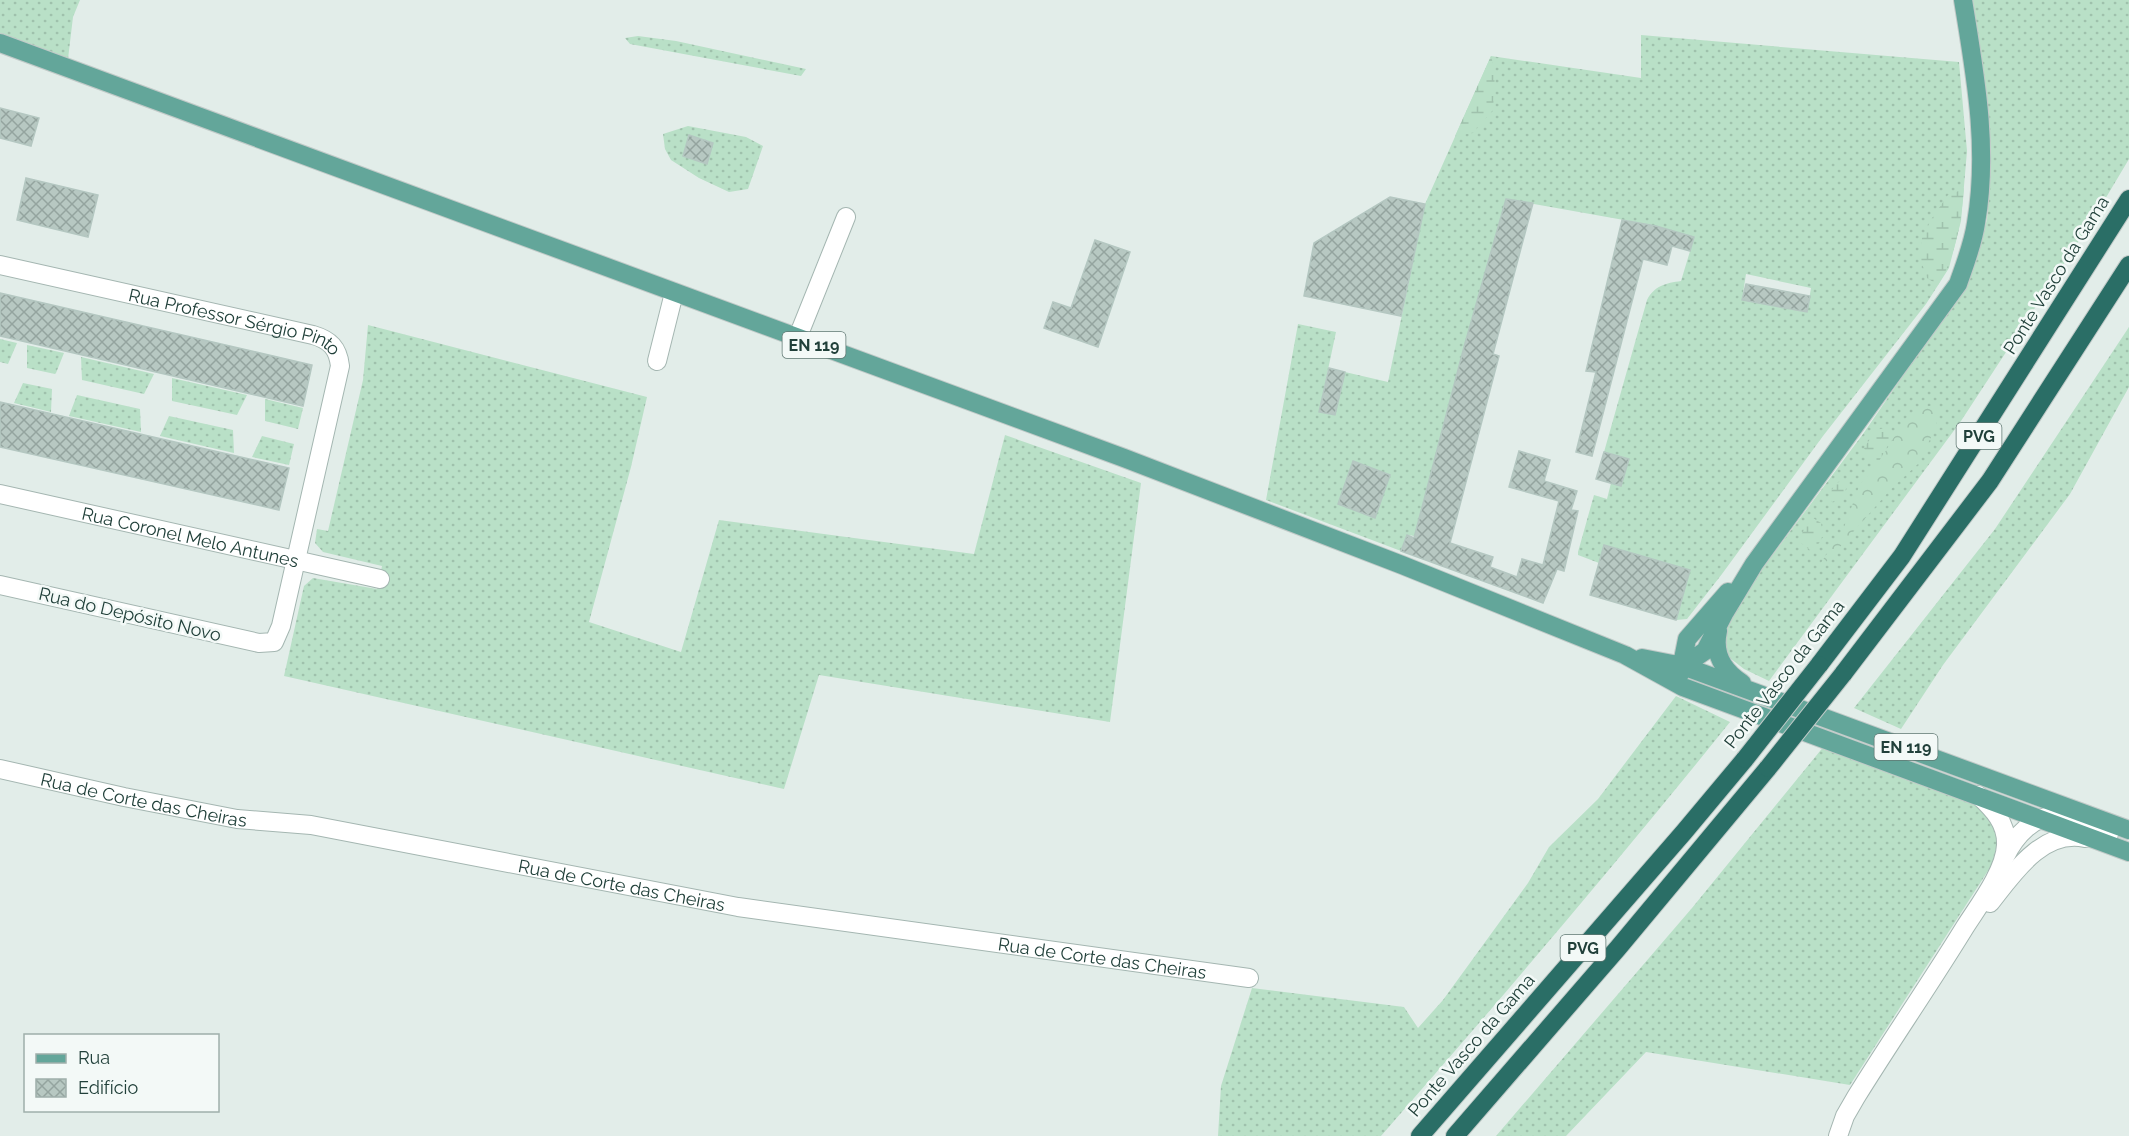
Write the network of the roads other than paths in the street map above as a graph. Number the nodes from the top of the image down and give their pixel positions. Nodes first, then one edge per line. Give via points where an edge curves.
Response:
1 (1963, 0) edge
2 (0, 43) edge
3 (2129, 200) edge
4 (846, 217) dead end
5 (0, 265) edge
6 (2129, 265) edge
7 (674, 292) junction
8 (797, 339) junction
9 (657, 361) dead end
10 (0, 494) edge
11 (296, 560) junction
12 (1754, 564) junction
13 (380, 579) dead end
14 (0, 585) edge
15 (1720, 622) junction
16 (259, 643) joint
17 (1625, 655) junction
18 (1683, 666) junction
19 (1677, 684) junction
20 (1756, 692) junction
21 (0, 769) edge
22 (2018, 789) junction
23 (1978, 795) junction
24 (2042, 820) junction
25 (2129, 830) edge
26 (2129, 839) edge
27 (2100, 842) junction
28 (2129, 852) edge
29 (2026, 861) junction
30 (2001, 865) junction
31 (1935, 976) junction
32 (1249, 978) dead end
33 (1420, 1136) edge
34 (1455, 1136) edge
35 (1838, 1136) edge

1 - 12 main road via 1982,152 1976,222 1962,274
2 - 7 main road, EN 119
3 - 33 highway, Ponte Vasco da Gama / PVG, bridge via 1902,556 1745,759
4 - 8 street
5 - 11 street, Rua Professor Sérgio Pinto via 326,339 339,356 340,366
6 - 34 highway, PVG, bridge via 1990,481 1843,674 1624,940
7 - 8 main road, EN 119
7 - 9 street
8 - 17 main road, EN 119 via 1124,458
10 - 11 street, Rua Coronel Melo Antunes
11 - 13 street, Rua Coronel Melo Antunes
11 - 16 street, Rua Professor Sérgio Pinto via 279,634 274,642
12 - 15 main road
12 - 18 main road via 1687,639
14 - 16 street, Rua do Depósito Novo
15 - 18 main road via 1705,651
15 - 20 main road via 1716,644 1720,662 1731,676
17 - 18 main road, EN 119
17 - 19 main road, EN 119
18 - 19 main road
18 - 20 main road, EN 119
19 - 23 main road, EN 119
20 - 22 main road, EN 119
21 - 32 street, Rua de Corte das Cheiras via 237,819 311,825 738,907
22 - 24 street via 2030,798
22 - 25 main road, EN 119
23 - 24 main road, EN 119
23 - 30 street via 2002,825 2006,844
24 - 26 street via 2066,817
24 - 27 main road, EN 119
24 - 29 street via 2041,840
24 - 30 street via 2016,838
27 - 28 main road, EN 119
27 - 29 street via 2064,836 2045,844
29 - 31 street
30 - 31 street
31 - 35 street via 1856,1096

